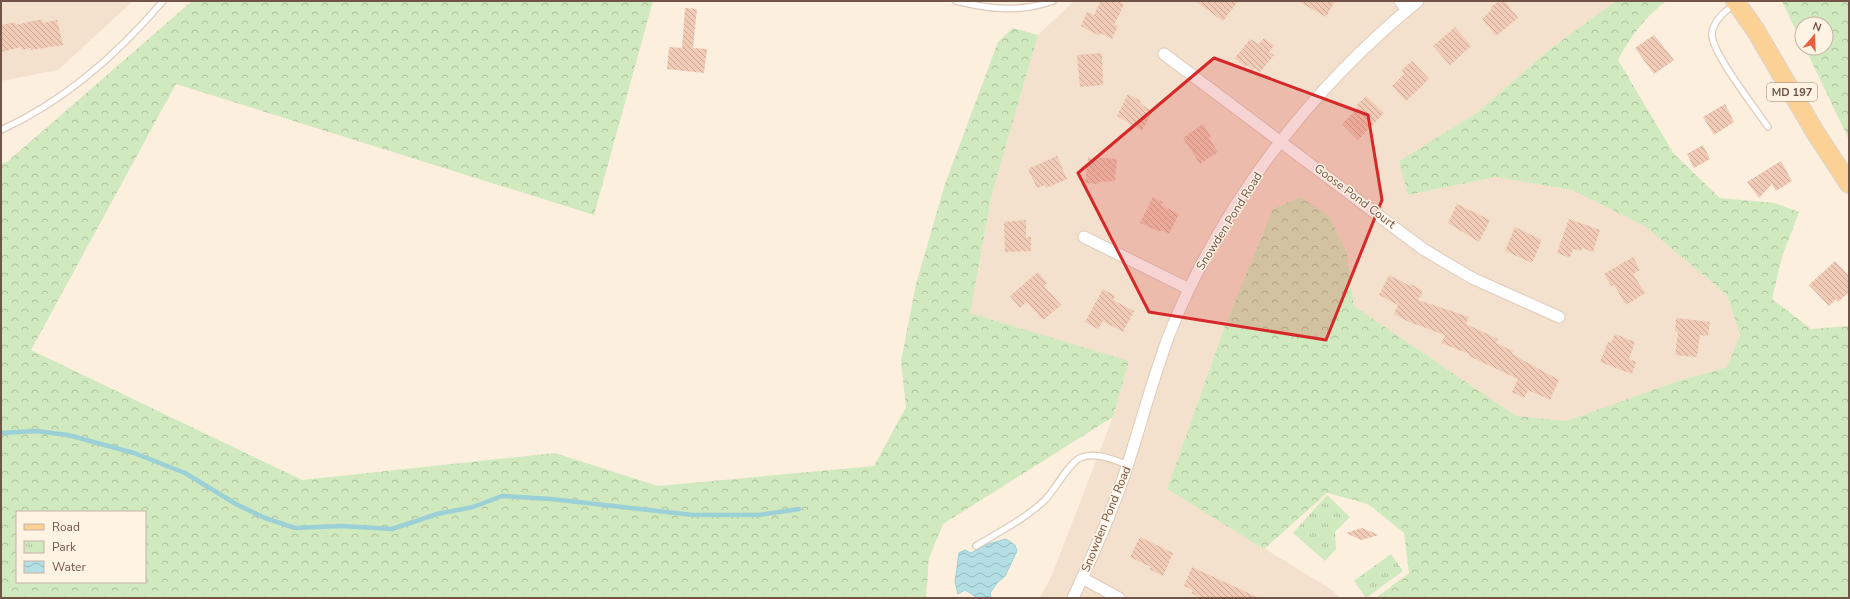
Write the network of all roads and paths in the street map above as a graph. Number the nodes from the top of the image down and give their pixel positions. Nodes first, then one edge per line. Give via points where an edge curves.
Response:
1 (163, 1) edge
2 (956, 1) edge
3 (1052, 1) edge
4 (1400, 1) edge
5 (1418, 1) edge
6 (1736, 2) edge
7 (1407, 10) junction
8 (1164, 54) dead end
9 (1768, 126) dead end
10 (1, 130) edge
11 (1281, 141) junction
12 (1849, 184) edge
13 (1084, 237) dead end
14 (1189, 289) junction
15 (1559, 317) dead end
16 (1128, 465) junction
17 (976, 546) dead end
18 (1082, 578) junction
19 (1073, 598) edge
20 (1119, 598) edge

1 - 10 lane via 120,49 91,74 51,104
2 - 3 lane via 984,8 1017,10
4 - 7 street
5 - 7 street, Snowden Pond Road
6 - 9 lane via 1722,13 1712,30 1712,36 1718,53
6 - 12 main road, MD 197
7 - 11 street, Snowden Pond Road via 1338,73
8 - 11 street, Goose Pond Court
11 - 14 street, Snowden Pond Road via 1230,214 1202,261
11 - 15 street, Goose Pond Court via 1423,249 1472,278
13 - 14 street
14 - 16 street, Snowden Pond Road via 1156,370
16 - 17 lane via 1091,455 1080,458 1034,510
16 - 18 street, Snowden Pond Road
18 - 19 street, Snowden Pond Road
18 - 20 street, Snowden Pond Road

